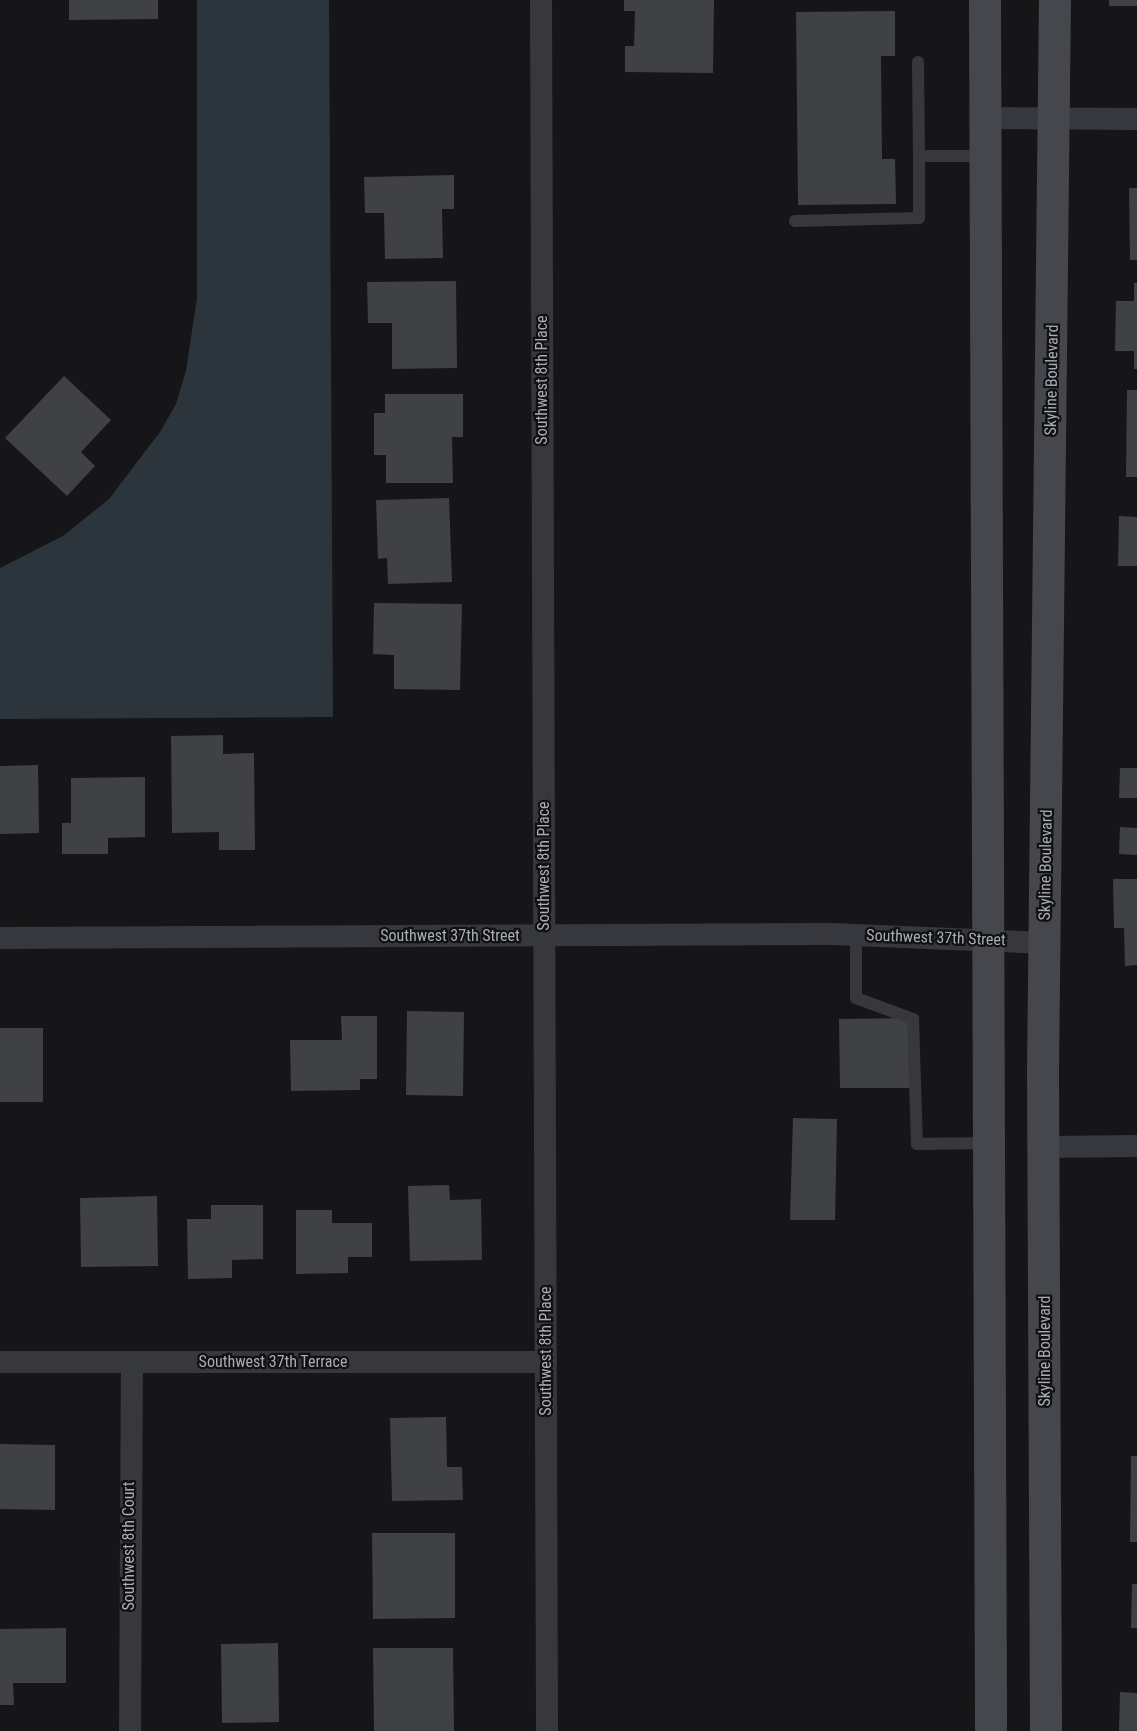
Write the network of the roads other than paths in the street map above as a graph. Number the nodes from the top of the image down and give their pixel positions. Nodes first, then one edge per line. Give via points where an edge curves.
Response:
1 (541, 0) edge
2 (985, 0) edge
3 (1055, 0) edge
4 (918, 62) dead end
5 (985, 118) junction
6 (1056, 119) junction
7 (1137, 119) edge
8 (919, 156) junction
9 (985, 156) junction
10 (795, 221) dead end
11 (856, 935) junction
12 (544, 936) junction
13 (0, 938) edge
14 (988, 940) junction
15 (1045, 943) junction
16 (989, 1143) junction
17 (1137, 1146) edge
18 (1045, 1147) junction
19 (0, 1362) edge
20 (132, 1362) junction
21 (546, 1362) junction
22 (130, 1731) edge
23 (547, 1731) edge
24 (991, 1731) edge
25 (1046, 1731) edge

1 - 12 street, Southwest 8th Place
2 - 5 street
3 - 6 street, Skyline Boulevard
4 - 8 lane
5 - 6 street
5 - 9 street
6 - 7 street
6 - 15 street, Skyline Boulevard
8 - 9 lane
8 - 10 lane via 919,218
9 - 14 street
11 - 12 street, Southwest 37th Street
11 - 14 street, Southwest 37th Street
11 - 16 lane via 856,998 913,1019 917,1144
12 - 13 street, Southwest 37th Street
12 - 21 street, Southwest 8th Place
14 - 15 street, Southwest 37th Street
14 - 16 street
15 - 18 street, Skyline Boulevard
16 - 24 street
17 - 18 street
18 - 25 street, Skyline Boulevard
19 - 20 street, Southwest 37th Terrace
20 - 21 street, Southwest 37th Terrace
20 - 22 street, Southwest 8th Court
21 - 23 street, Southwest 8th Place

